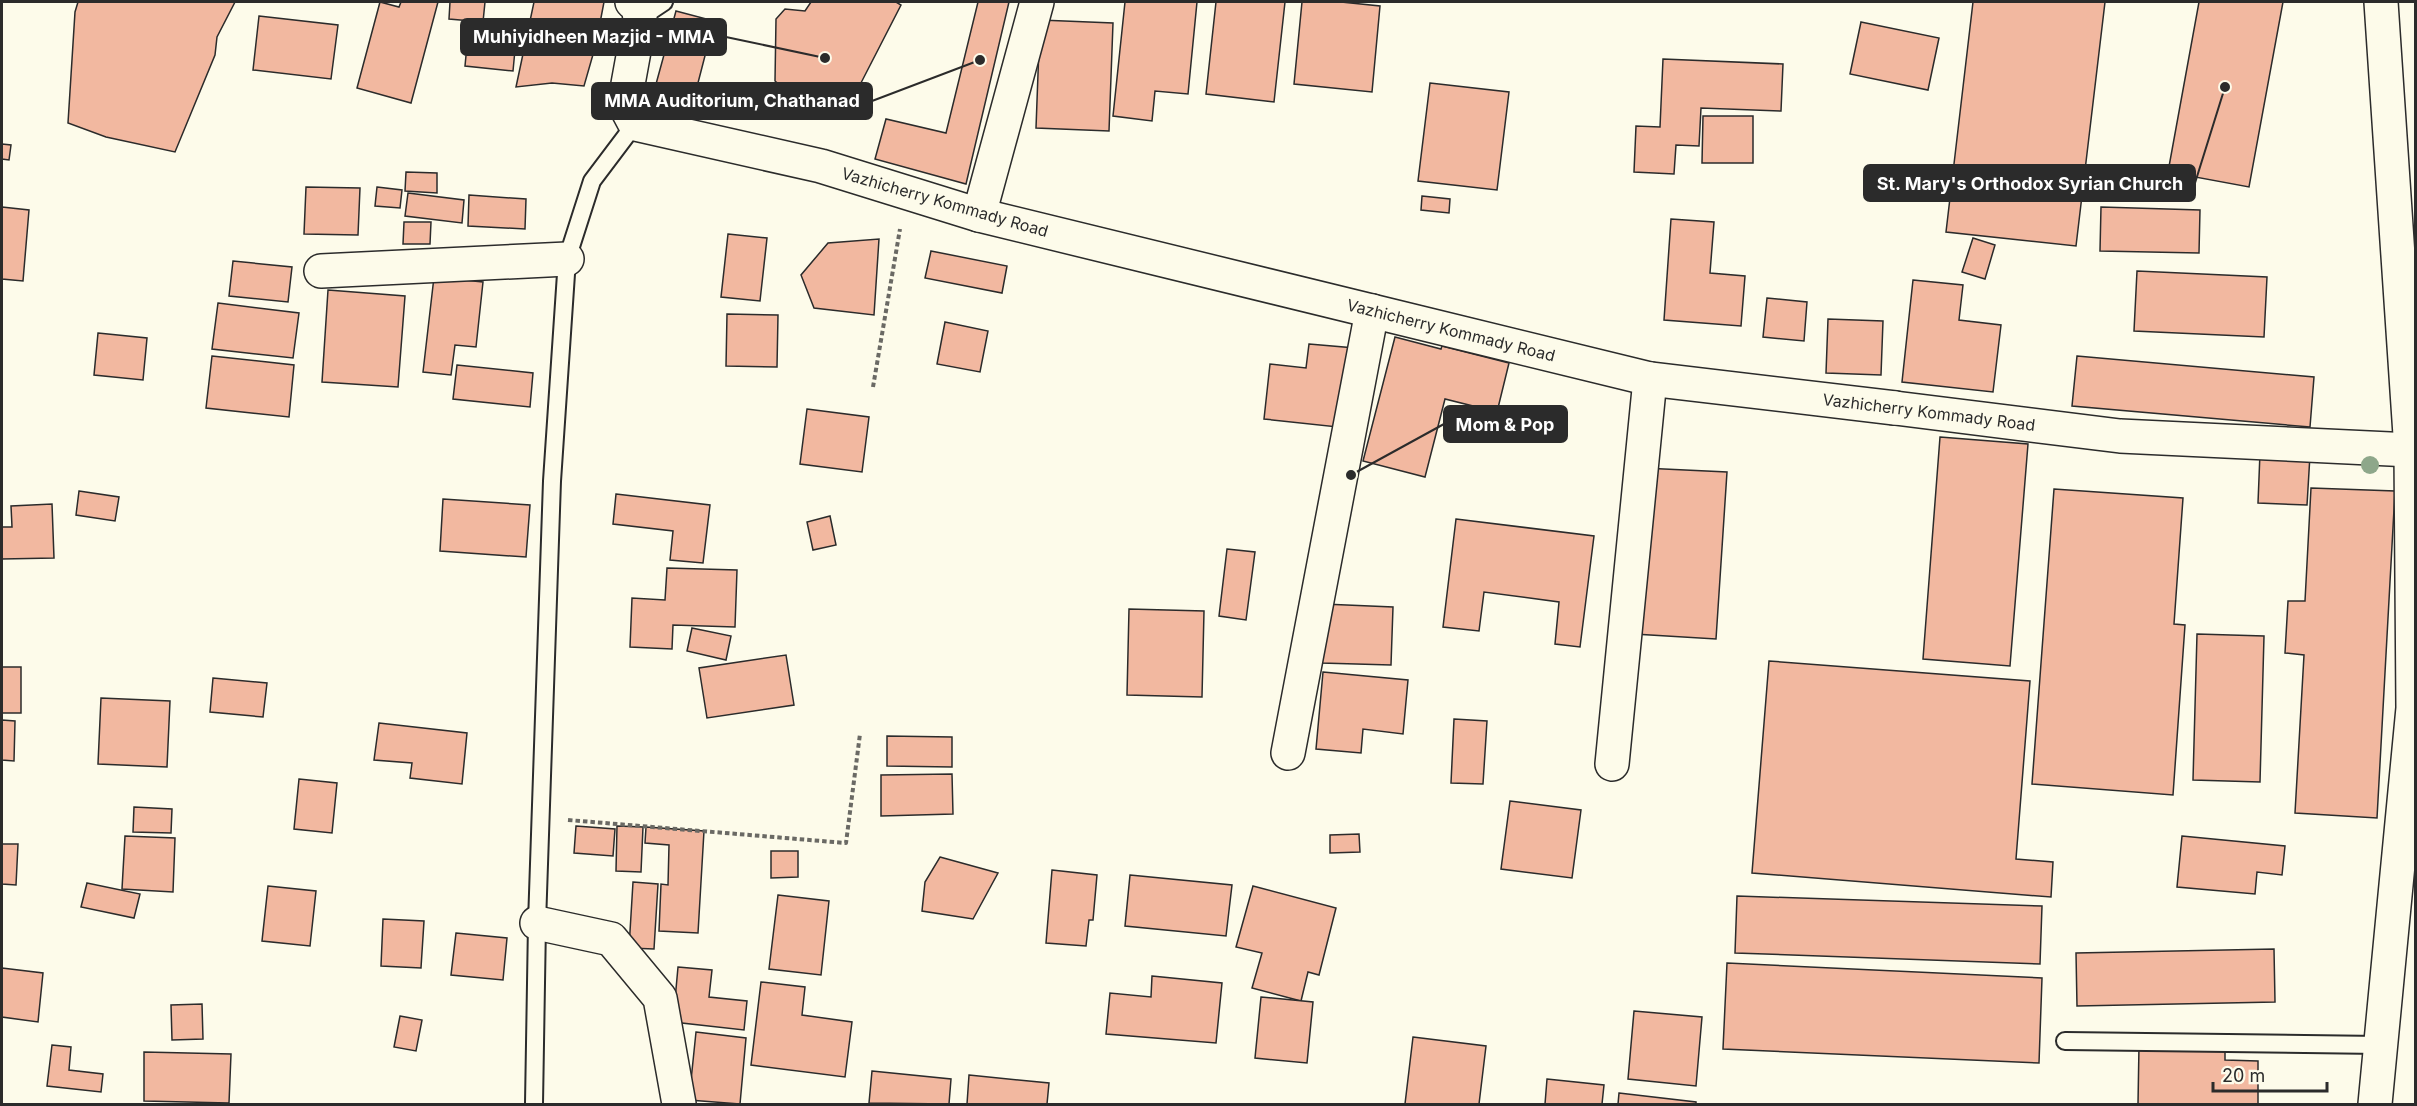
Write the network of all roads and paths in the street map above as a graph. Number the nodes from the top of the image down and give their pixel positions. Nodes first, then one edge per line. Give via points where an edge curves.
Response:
1 (1037, 2) edge
2 (2381, 2) edge
3 (646, 7) edge
4 (635, 124) junction
5 (906, 193) junction
6 (979, 215) junction
7 (567, 260) junction
8 (321, 270) dead end
9 (1372, 311) junction
10 (1650, 379) junction
11 (873, 387) dead end
12 (2410, 450) junction
13 (860, 734) dead end
14 (1288, 753) dead end
15 (1612, 764) dead end
16 (540, 818) junction
17 (537, 923) junction
18 (2065, 1041) dead end
19 (2380, 1046) junction
20 (534, 1104) edge
21 (679, 1104) edge
22 (2374, 1104) edge

1 - 6 main road
2 - 12 main road
3 - 4 main road via 628,93 627,109
4 - 5 main road, Vazhicherry Kommady Road via 821,166
4 - 7 lane via 592,182
5 - 6 main road, Vazhicherry Kommady Road
5 - 11 path
6 - 9 main road, Vazhicherry Kommady Road
7 - 8 main road
7 - 16 lane via 552,481
9 - 10 main road, Vazhicherry Kommady Road
9 - 14 main road
10 - 12 main road, Vazhicherry Kommady Road via 2120,436
10 - 15 main road
12 - 19 main road via 2413,708
13 - 16 path via 846,843
16 - 17 lane
17 - 20 lane
17 - 21 main road via 611,939 660,998
18 - 19 lane
19 - 22 main road

